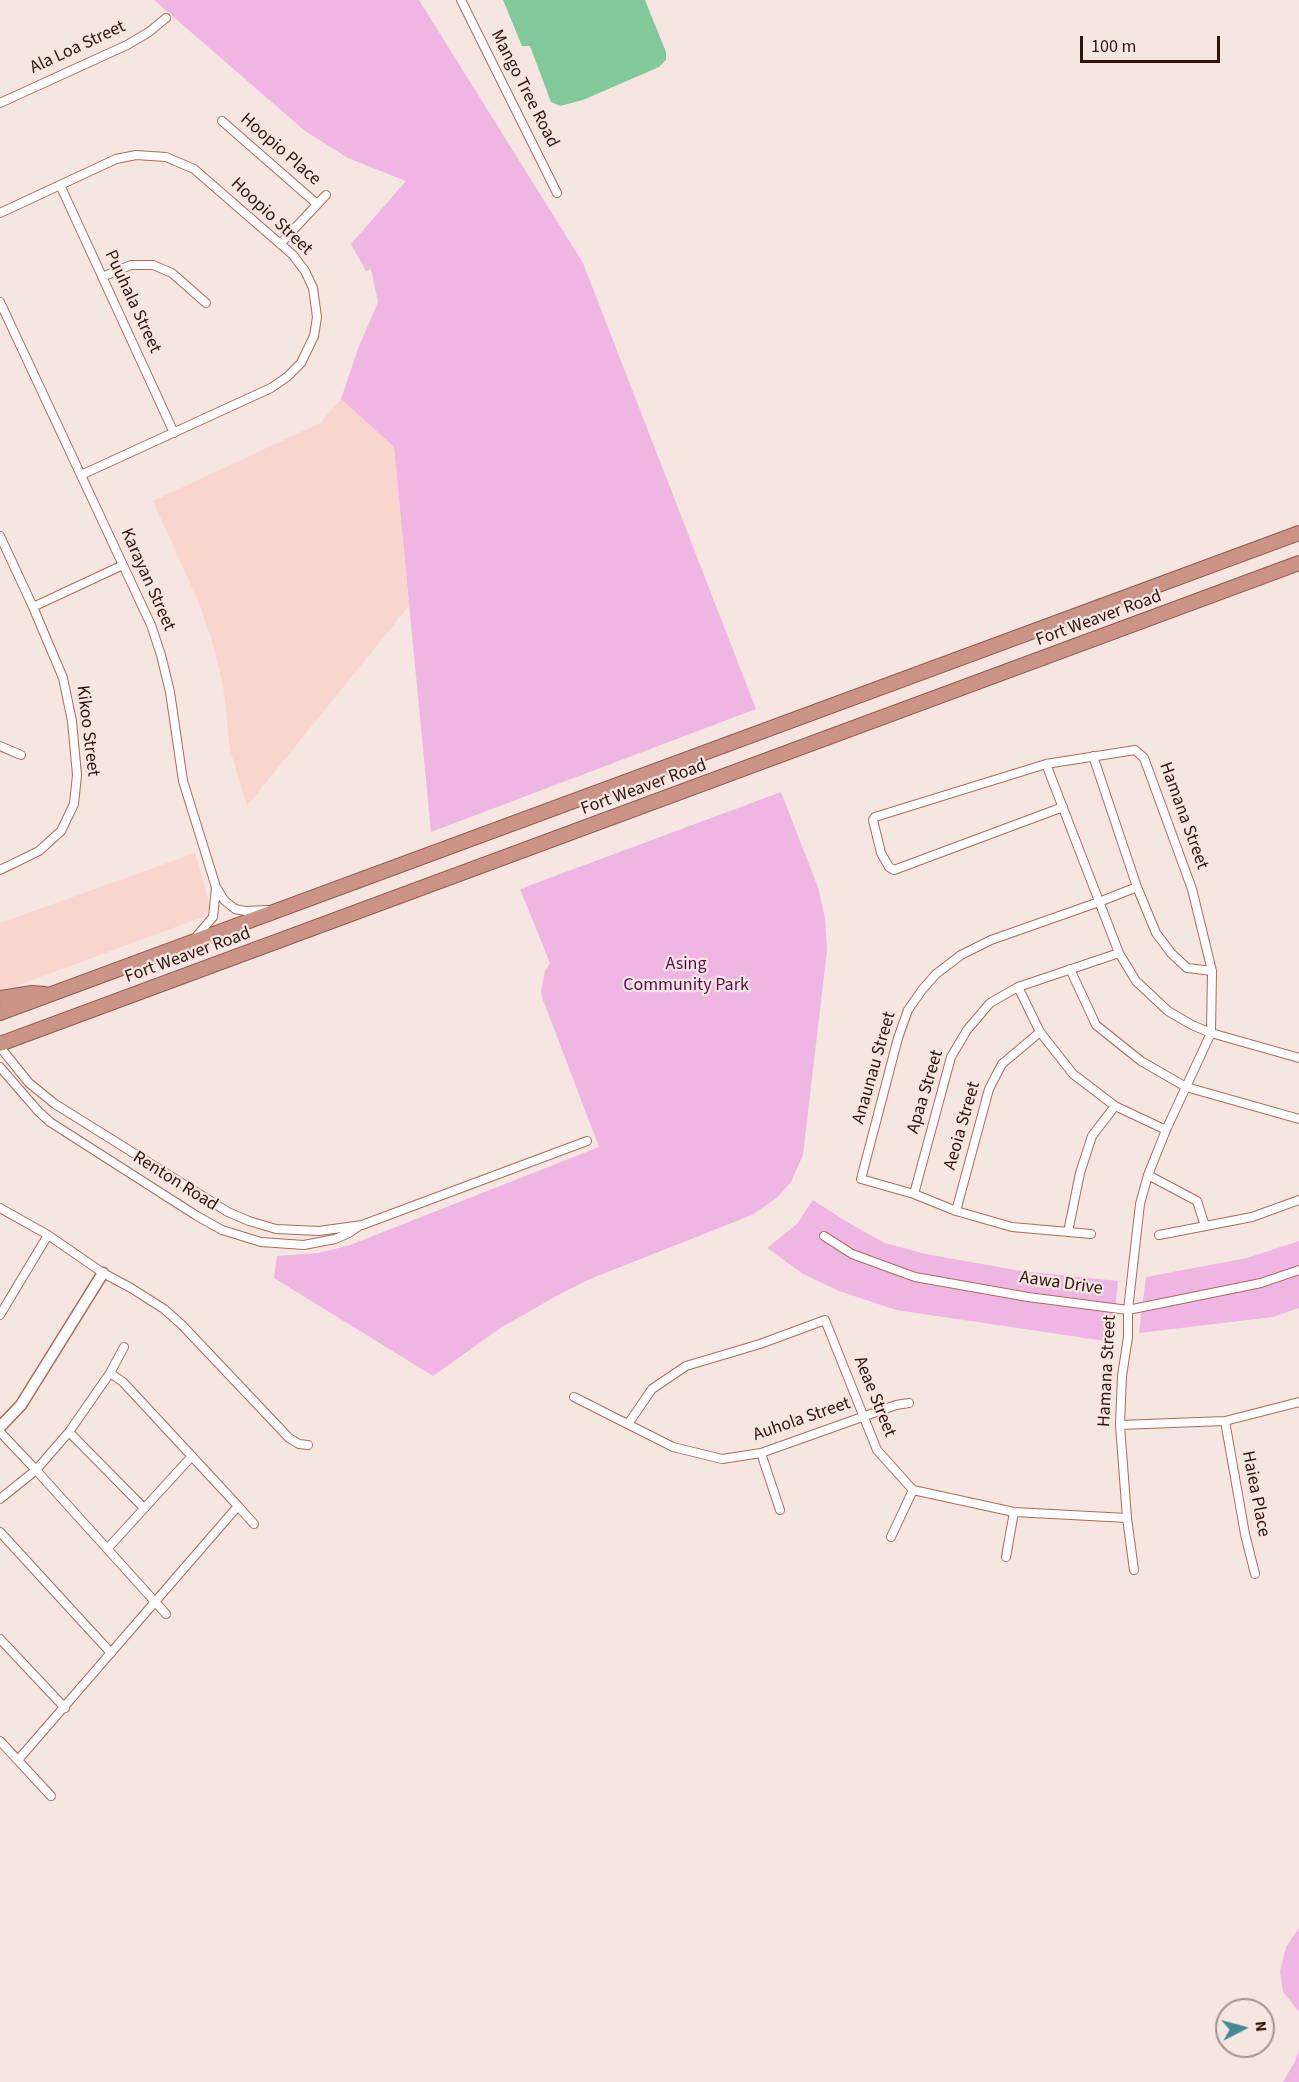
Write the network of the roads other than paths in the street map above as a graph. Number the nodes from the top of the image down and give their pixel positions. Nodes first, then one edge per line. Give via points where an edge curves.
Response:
1 (461, 0) edge
2 (166, 18) dead end
3 (0, 103) edge
4 (222, 121) dead end
5 (60, 186) junction
6 (557, 193) dead end
7 (326, 195) dead end
8 (317, 204) junction
9 (0, 213) edge
10 (280, 244) junction
11 (102, 277) junction
12 (0, 302) edge
13 (206, 303) dead end
14 (174, 433) junction
15 (81, 475) junction
16 (1299, 533) edge
17 (0, 536) edge
18 (1299, 563) edge
19 (123, 565) junction
20 (33, 607) junction
21 (0, 746) edge
22 (21, 755) dead end
23 (1093, 756) junction
24 (1046, 764) junction
25 (1063, 807) junction
26 (0, 870) edge
27 (1137, 886) junction
28 (216, 887) junction
29 (1099, 902) junction
30 (281, 909) junction
31 (186, 946) junction
32 (1119, 953) junction
33 (1070, 969) junction
34 (1212, 971) junction
35 (1018, 987) junction
36 (50, 996) junction
37 (0, 998) edge
38 (0, 1014) edge
39 (0, 1025) edge
40 (1040, 1032) junction
41 (1211, 1033) junction
42 (0, 1046) edge
43 (1299, 1058) edge
44 (0, 1067) edge
45 (1186, 1087) junction
46 (1115, 1106) junction
47 (1299, 1119) edge
48 (1166, 1130) junction
49 (587, 1142) dead end
50 (1148, 1175) junction
51 (914, 1194) junction
52 (1299, 1200) edge
53 (0, 1208) edge
54 (956, 1211) junction
55 (362, 1224) junction
56 (1205, 1226) junction
57 (1068, 1232) junction
58 (1090, 1234) dead end
59 (48, 1235) junction
60 (1158, 1235) dead end
61 (824, 1236) dead end
62 (1299, 1270) edge
63 (103, 1272) junction
64 (1128, 1310) junction
65 (0, 1315) edge
66 (124, 1347) dead end
67 (110, 1373) junction
68 (574, 1397) dead end
69 (1299, 1402) edge
70 (909, 1403) dead end
71 (864, 1416) junction
72 (1225, 1421) junction
73 (628, 1424) junction
74 (1120, 1425) junction
75 (0, 1427) edge
76 (0, 1432) edge
77 (69, 1432) junction
78 (308, 1446) dead end
79 (761, 1454) junction
80 (192, 1456) junction
81 (36, 1470) junction
82 (913, 1490) junction
83 (0, 1499) edge
84 (238, 1506) junction
85 (144, 1508) junction
86 (780, 1510) dead end
87 (1014, 1512) junction
88 (1127, 1518) junction
89 (254, 1524) dead end
90 (0, 1532) edge
91 (891, 1537) dead end
92 (108, 1548) junction
93 (1006, 1557) dead end
94 (1134, 1570) dead end
95 (1255, 1574) dead end
96 (156, 1602) junction
97 (166, 1614) dead end
98 (0, 1639) edge
99 (111, 1653) junction
100 (65, 1708) junction
101 (0, 1741) edge
102 (18, 1760) junction
103 (51, 1796) dead end

1 - 6 street, Mango Tree Road
2 - 3 street, Ala Loa Street via 127,45
4 - 8 street, Hoopio Place
5 - 9 street, Hoopio Street
5 - 10 street, Hoopio Street via 126,156 166,157 194,169
5 - 11 street, Puuhala Street
7 - 8 street, Hoopio Place
8 - 10 street, Hoopio Place
10 - 14 street, Hoopio Street via 305,271 315,297 316,326 306,354 279,383
11 - 13 street via 131,265 153,265 172,273
11 - 14 street, Puuhala Street
12 - 15 street, Karayan Street
14 - 15 street, Hoopio Street
15 - 19 street, Karayan Street
16 - 30 highway, Fort Weaver Road
17 - 20 street, Kikoo Street
18 - 42 highway, Fort Weaver Road
19 - 20 street
19 - 28 street, Karayan Street via 161,655 183,781
20 - 26 street, Kikoo Street via 70,705 76,795 66,822 54,839
21 - 22 street
23 - 24 street, Hamana Street
23 - 27 street
23 - 34 street, Hamana Street via 1135,750 1144,758 1192,889
24 - 25 street
24 - 25 street, Hamana Street via 875,817 874,830 881,853 894,870
25 - 29 street
27 - 29 street, Anaunau Street
27 - 34 street via 1156,933 1171,953 1187,968
28 - 30 street, Karayan Street via 224,900 239,910
28 - 31 street, Karayan Street via 213,917
29 - 32 street
29 - 51 street, Anaunau Street via 991,940 961,955 936,974 908,1011 861,1179
30 - 31 highway, Fort Weaver Road
31 - 36 highway, Fort Weaver Road
32 - 33 street, Apaa Street
32 - 41 street via 1136,981 1168,1011
33 - 35 street, Apaa Street
33 - 45 street via 1096,1025 1141,1061
34 - 41 street, Hamana Street
35 - 40 street
35 - 51 street, Apaa Street via 990,1002 951,1057
36 - 37 highway via 32,993
36 - 38 highway, Fort Weaver Road
36 - 39 highway
40 - 46 street via 1073,1074
40 - 54 street, Aeoia Street via 1002,1064 989,1089
41 - 43 street
41 - 45 street, Hamana Street
42 - 55 street, Renton Road via 29,1083 55,1104 236,1216 290,1230 318,1231
44 - 55 street, Renton Road via 50,1122 222,1230 261,1242 304,1245 335,1239
45 - 47 street
45 - 48 street, Hamana Street
46 - 48 street
46 - 57 street via 1092,1136
48 - 50 street, Hamana Street
49 - 55 street, Renton Road
50 - 56 street via 1197,1201
50 - 64 street, Hamana Street via 1140,1204
51 - 54 street
52 - 56 street via 1252,1217
53 - 59 street
54 - 57 street via 1012,1227
56 - 60 street
57 - 58 street
59 - 63 street
59 - 65 street
61 - 64 street, Aawa Drive via 852,1254 915,1276
62 - 64 street, Aawa Drive via 1261,1282
63 - 75 street via 21,1405
63 - 78 street via 164,1309 289,1438
64 - 74 street, Hamana Street
66 - 67 street
67 - 77 street
67 - 80 street
68 - 73 street, Auhola Street
69 - 72 street
70 - 71 street, Auhola Street
71 - 73 street, Aeae Street via 825,1320 686,1366 652,1389
71 - 79 street, Auhola Street
71 - 82 street, Aeae Street via 877,1450
72 - 74 street
72 - 95 street, Haiea Place
73 - 79 street, Auhola Street via 673,1447 722,1459
74 - 88 street, Hamana Street
76 - 81 street
77 - 81 street
77 - 85 street
79 - 86 street
80 - 84 street
80 - 85 street
81 - 83 street
81 - 92 street
82 - 87 street
82 - 91 street
84 - 89 street
84 - 96 street
85 - 92 street
87 - 88 street
87 - 93 street
88 - 94 street, Hamana Street
90 - 99 street
92 - 96 street
96 - 97 street
96 - 99 street
98 - 100 street
99 - 100 street
100 - 102 street
101 - 102 street
102 - 103 street

